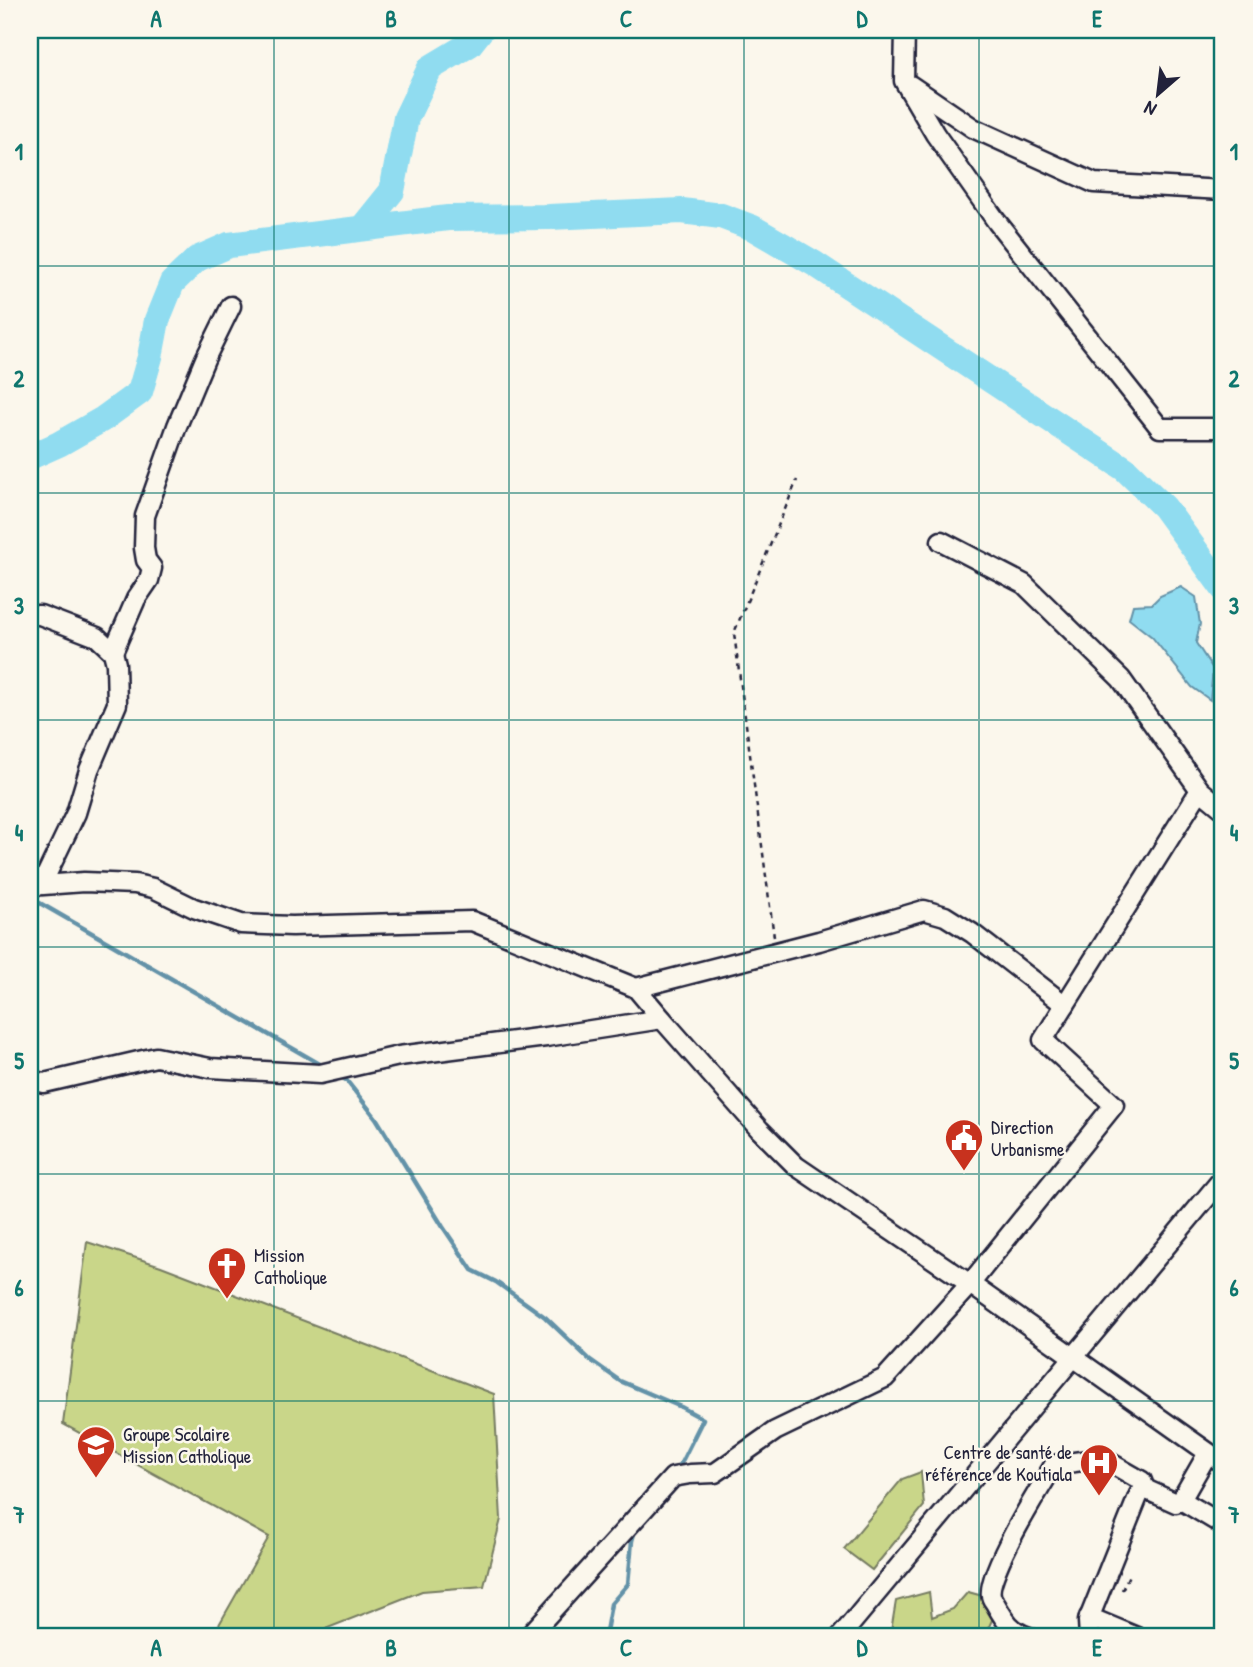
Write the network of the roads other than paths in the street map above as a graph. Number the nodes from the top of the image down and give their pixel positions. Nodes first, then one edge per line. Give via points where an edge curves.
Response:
1 (905, 30) edge
2 (904, 81) junction
3 (1223, 190) edge
4 (231, 306) dead end
5 (1223, 428) edge
6 (941, 541) dead end
7 (30, 615) edge
8 (113, 652) junction
9 (1200, 790) junction
10 (1223, 809) edge
11 (36, 885) edge
12 (636, 988) junction
13 (1065, 1004) junction
14 (662, 1019) junction
15 (30, 1080) edge
16 (1223, 1178) edge
17 (970, 1284) junction
18 (1072, 1358) junction
19 (1208, 1453) junction
20 (1223, 1464) edge
21 (1145, 1489) junction
22 (1181, 1500) junction
23 (1223, 1525) edge
24 (1089, 1618) junction
25 (528, 1637) edge
26 (840, 1637) edge
27 (1029, 1637) edge
28 (1089, 1637) edge
29 (1137, 1637) edge

1 - 2 street
2 - 3 street via 973,128 1094,183
2 - 5 street via 997,222 1160,428
4 - 8 street via 177,426 145,516 144,548 152,568
6 - 9 street via 1024,584 1121,679
7 - 8 street via 97,637
8 - 11 street via 117,704 76,813
9 - 10 street
9 - 13 street
11 - 12 street via 135,884 241,924 472,921
12 - 13 street via 924,910 945,916 972,933
12 - 14 street
13 - 17 street via 1044,1040 1114,1105
14 - 15 street via 400,1056 320,1074 210,1068 156,1057 44,1083
14 - 17 street via 796,1166
16 - 18 street
17 - 18 street
17 - 25 street via 885,1378 775,1431 715,1472 673,1477
18 - 19 street
18 - 26 street
19 - 20 street
19 - 22 street
21 - 22 street via 1176,1503
21 - 24 street via 1139,1494
21 - 27 street via 1142,1481 1102,1458 1054,1465 1014,1531 990,1594 1004,1620 1018,1634
22 - 23 street
24 - 28 street
24 - 29 street

